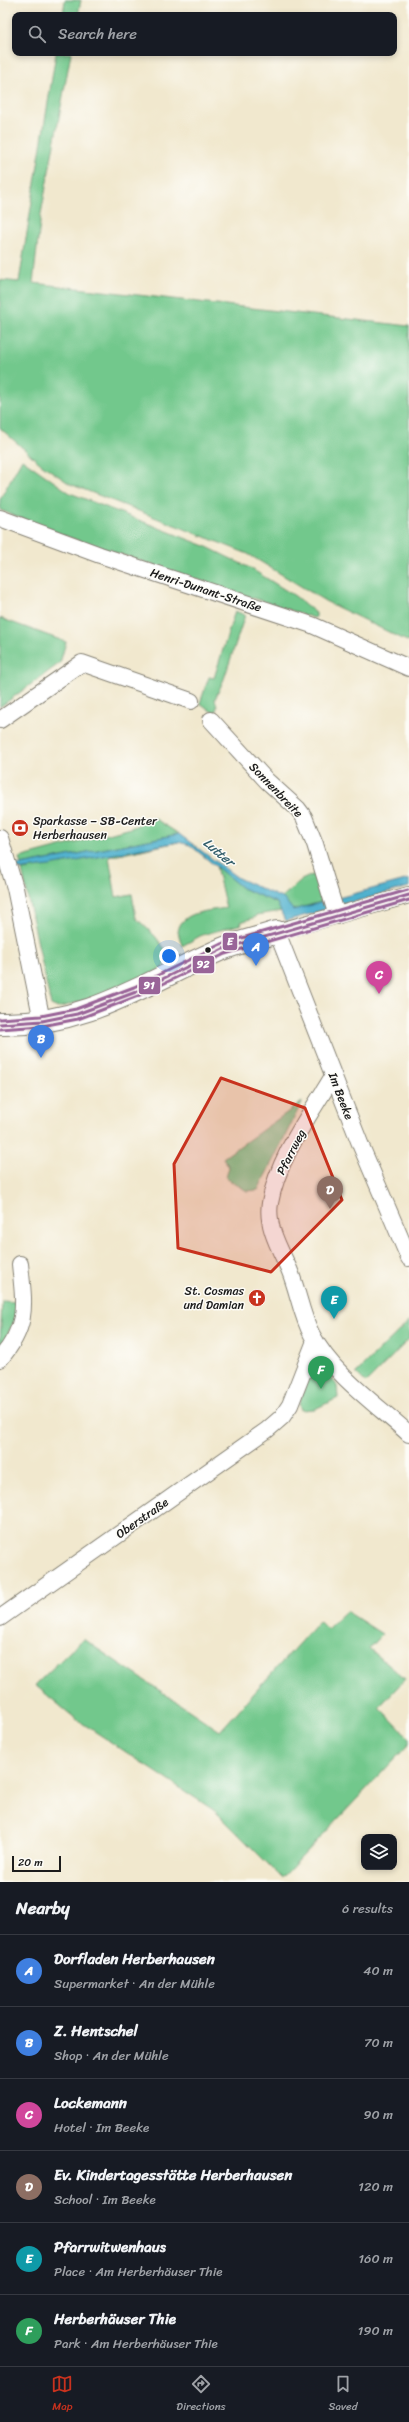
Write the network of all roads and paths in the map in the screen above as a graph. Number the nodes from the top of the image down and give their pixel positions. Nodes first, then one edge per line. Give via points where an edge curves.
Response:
1 (0, 518) edge
2 (409, 668) edge
3 (192, 700) dead end
4 (0, 720) edge
5 (211, 720) dead end
6 (0, 838) edge
7 (409, 895) edge
8 (335, 908) junction
9 (277, 932) junction
10 (42, 1022) junction
11 (0, 1024) edge
12 (333, 1076) junction
13 (409, 1258) edge
14 (20, 1264) dead end
15 (315, 1340) junction
16 (0, 1359) edge
17 (409, 1434) edge
18 (0, 1618) edge

1 - 2 street, Henri-Dunant-Straße via 100,555 312,625
3 - 4 street via 82,663
5 - 8 street, Sonnenbreite via 266,782 304,817 316,844
6 - 10 street via 16,888
7 - 8 street
8 - 9 street
9 - 10 street via 223,949 104,1006
9 - 12 street, Im Beeke
10 - 11 street
12 - 13 street, Im Beeke
12 - 15 street, Pfarrweg via 279,1171 270,1204 274,1234 298,1290 308,1327
14 - 16 street via 23,1319 14,1342
15 - 17 street, Pfarrweg via 329,1359
15 - 18 street, Oberstraße via 290,1405 282,1417

